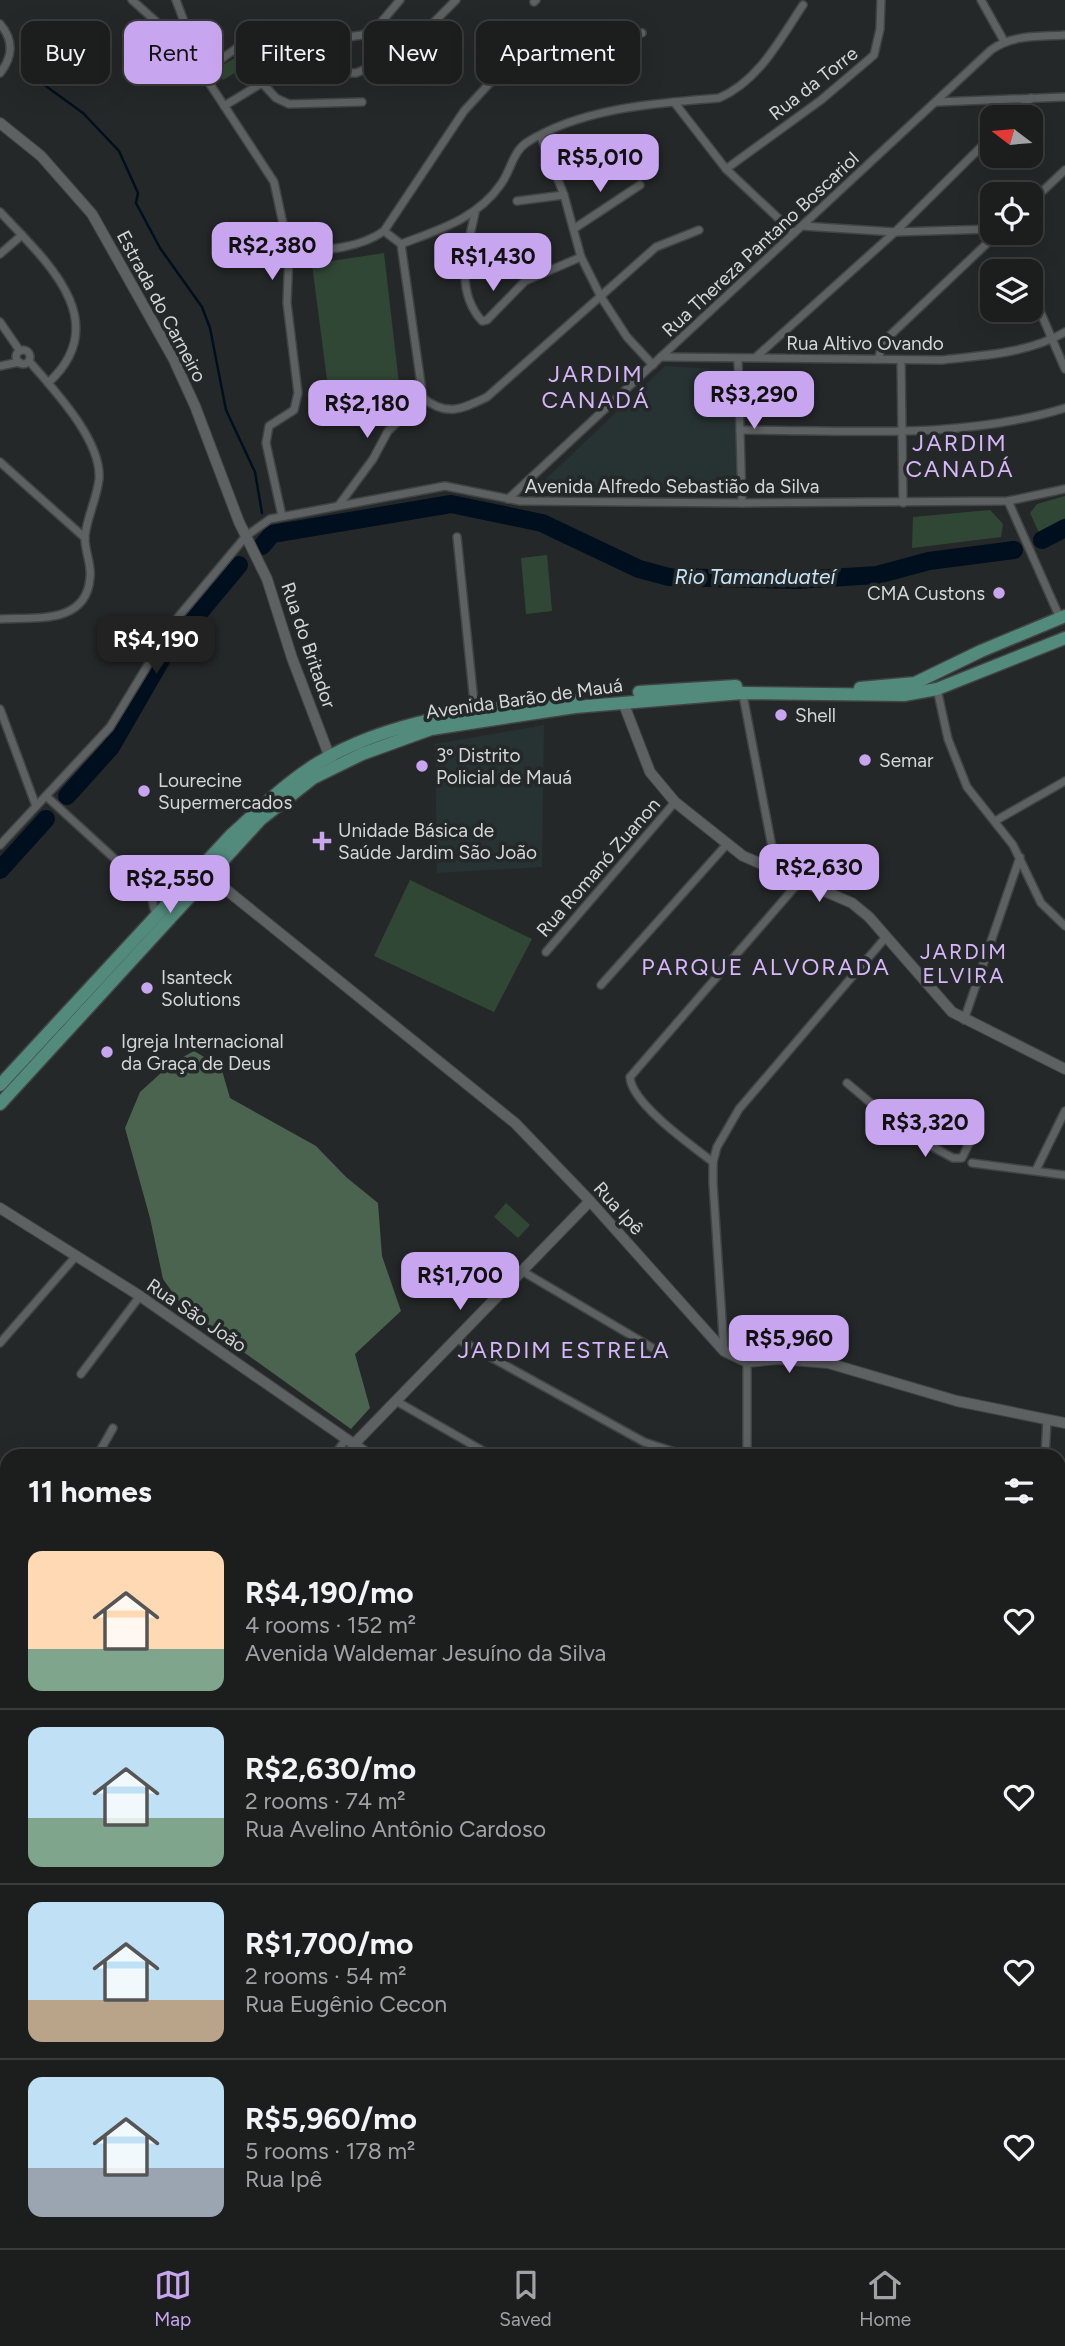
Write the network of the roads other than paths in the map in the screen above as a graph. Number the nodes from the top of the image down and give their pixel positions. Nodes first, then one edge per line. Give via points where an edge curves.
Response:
1 (132, 0) edge
2 (176, 0) edge
3 (400, 0) edge
4 (456, 0) edge
5 (881, 0) edge
6 (981, 0) edge
7 (803, 5) dead end
8 (156, 21) edge
9 (184, 21) edge
10 (3, 27) edge
11 (642, 33) dead end
12 (1065, 35) edge
13 (350, 37) edge
14 (1004, 41) junction
15 (0, 73) edge
16 (350, 73) edge
17 (209, 84) edge
18 (260, 84) edge
19 (263, 84) edge
20 (1065, 97) edge
21 (1031, 98) junction
22 (362, 102) dead end
23 (674, 102) junction
24 (937, 102) junction
25 (1024, 105) edge
26 (223, 106) junction
27 (0, 123) edge
28 (541, 136) junction
29 (980, 148) edge
30 (726, 169) junction
31 (1065, 170) edge
32 (640, 184) dead end
33 (1043, 191) edge
34 (564, 195) junction
35 (517, 201) dead end
36 (0, 212) edge
37 (475, 213) junction
38 (802, 226) junction
39 (575, 228) junction
40 (980, 229) edge
41 (699, 230) dead end
42 (384, 231) junction
43 (895, 232) junction
44 (793, 233) junction
45 (22, 235) junction
46 (401, 244) junction
47 (985, 245) edge
48 (289, 252) junction
49 (0, 254) edge
50 (581, 257) junction
51 (601, 298) junction
52 (1043, 317) edge
53 (0, 321) edge
54 (1065, 332) edge
55 (1053, 339) junction
56 (20, 351) junction
57 (661, 357) junction
58 (755, 358) junction
59 (878, 359) junction
60 (738, 360) junction
61 (901, 360) junction
62 (29, 361) junction
63 (19, 362) junction
64 (653, 365) junction
65 (0, 366) edge
66 (1065, 369) edge
67 (47, 383) junction
68 (423, 398) junction
69 (1065, 408) edge
70 (740, 430) junction
71 (902, 430) junction
72 (0, 462) edge
73 (1065, 489) edge
74 (508, 499) junction
75 (1008, 501) junction
76 (742, 503) junction
77 (904, 503) junction
78 (339, 505) junction
79 (282, 516) junction
80 (246, 536) junction
81 (457, 537) dead end
82 (85, 538) junction
83 (1063, 617) edge
84 (0, 620) edge
85 (1065, 638) edge
86 (981, 651) junction
87 (989, 668) junction
88 (742, 689) junction
89 (937, 689) junction
90 (622, 698) junction
91 (0, 709) edge
92 (475, 712) junction
93 (332, 762) junction
94 (1065, 781) edge
95 (46, 796) junction
96 (675, 802) junction
97 (36, 806) junction
98 (995, 821) junction
99 (231, 835) junction
100 (727, 844) junction
101 (0, 845) edge
102 (1020, 857) junction
103 (777, 873) junction
104 (208, 875) junction
105 (800, 881) junction
106 (150, 891) junction
107 (176, 892) junction
108 (156, 916) junction
109 (1065, 926) edge
110 (152, 936) junction
111 (886, 937) junction
112 (546, 952) dead end
113 (601, 985) dead end
114 (964, 1021) junction
115 (1065, 1069) edge
116 (847, 1083) dead end
117 (0, 1084) edge
118 (0, 1104) edge
119 (1065, 1111) edge
120 (971, 1122) dead end
121 (713, 1163) junction
122 (972, 1163) dead end
123 (1036, 1170) junction
124 (1065, 1175) edge
125 (590, 1201) junction
126 (0, 1208) edge
127 (76, 1256) junction
128 (522, 1271) junction
129 (139, 1296) junction
130 (456, 1338) junction
131 (0, 1343) edge
132 (724, 1351) junction
133 (661, 1353) dead end
134 (747, 1362) junction
135 (80, 1374) dead end
136 (396, 1401) junction
137 (1047, 1420) junction
138 (1065, 1423) edge
139 (113, 1429) dead end
140 (349, 1442) junction
141 (101, 1449) edge
142 (342, 1449) edge
143 (360, 1449) edge
144 (480, 1449) edge
145 (666, 1449) edge
146 (747, 1449) edge
147 (1045, 1449) edge

1 - 8 street
2 - 9 street
3 - 13 street via 377,27
4 - 16 street via 419,37 371,67
5 - 30 street, Rua da Torre via 874,55
6 - 14 street
7 - 23 street via 762,64 734,91
10 - 15 street via 11,50
11 - 42 street via 544,40 499,73 464,111
12 - 14 street
14 - 24 street, Rua Thereza Pantano Boscariol
17 - 26 street
18 - 26 street
19 - 22 street via 289,104
20 - 21 street
21 - 24 street
21 - 25 street
23 - 28 street via 616,110
23 - 30 street
24 - 38 street, Rua Thereza Pantano Boscariol
26 - 48 street via 274,182
27 - 80 street, Estrada do Carneiro via 41,156 92,214 173,358
28 - 34 street
28 - 37 street via 524,144 501,184
29 - 43 street
30 - 44 street
31 - 33 street
32 - 39 street
34 - 35 street
34 - 39 street
36 - 45 street
37 - 46 street
37 - 50 street via 464,279 482,321 525,281
38 - 43 street
38 - 44 street, Rua Thereza Pantano Boscariol
39 - 50 street
40 - 43 street
41 - 51 street via 656,247
42 - 46 street
42 - 48 street via 336,249
43 - 58 street
44 - 57 street, Rua Thereza Pantano Boscariol
45 - 49 street
45 - 67 street via 58,276 75,317 72,351 66,365
46 - 68 street
47 - 59 street via 884,341
48 - 79 street via 287,303 297,404 269,426 266,443
50 - 51 street
51 - 64 street
51 - 68 street via 487,397 446,412
52 - 55 street
53 - 56 street
54 - 55 street, Rua Altivo Ovando
55 - 61 street, Rua Altivo Ovando via 980,356
55 - 66 street
56 - 62 street via 29,353
56 - 63 street via 16,356
57 - 60 street, Rua Altivo Ovando
57 - 64 street, Rua Thereza Pantano Boscariol
58 - 59 street, Rua Altivo Ovando
58 - 60 street, Rua Altivo Ovando
59 - 61 street, Rua Altivo Ovando
60 - 70 street
61 - 71 street
62 - 63 street
62 - 67 street
63 - 65 street
64 - 74 street, Rua Thereza Pantano Boscariol
67 - 82 street via 88,438 98,465
68 - 78 street via 388,431
69 - 71 street via 982,427
70 - 71 street
70 - 76 street
71 - 77 street
72 - 82 street
73 - 75 street, Avenida Alfredo Sebastião da Silva
74 - 76 street, Avenida Alfredo Sebastião da Silva
74 - 78 street, Avenida Alfredo Sebastião da Silva via 445,486
75 - 77 street, Avenida Alfredo Sebastião da Silva
75 - 83 street
76 - 77 street, Avenida Alfredo Sebastião da Silva
78 - 79 street, Avenida Alfredo Sebastião da Silva
79 - 80 street, Avenida Alfredo Sebastião da Silva
80 - 93 street, Rua do Britador via 267,579
80 - 95 street, Avenida Alfredo Sebastião da Silva via 174,622 110,727
81 - 92 street
82 - 84 street via 90,578 78,607 59,616
83 - 86 main road, Avenida Barão de Mauá
85 - 87 main road, Avenida Barão de Mauá
86 - 87 main road via 980,661
86 - 88 main road, Avenida Barão de Mauá via 903,685
87 - 89 main road, Avenida Barão de Mauá
88 - 89 main road, Avenida Barão de Mauá via 881,696
88 - 90 main road, Avenida Barão de Mauá
88 - 103 street
89 - 98 street via 958,769 976,802
90 - 92 main road, Avenida Barão de Mauá
90 - 93 main road, Avenida Barão de Mauá via 431,729
90 - 96 street via 650,772
91 - 97 street
92 - 93 main road, Avenida Barão de Mauá via 404,727
93 - 99 main road, Avenida Barão de Mauá via 270,798
93 - 104 main road, Avenida Barão de Mauá via 288,796
94 - 98 street
95 - 97 street, Avenida Alfredo Sebastião da Silva
95 - 106 street
96 - 100 street
96 - 112 street, Rua Romanó Zuanon
97 - 101 street, Avenida Alfredo Sebastião da Silva
98 - 102 street
99 - 104 main road
99 - 107 main road, Avenida Barão de Mauá
100 - 103 street
100 - 113 street
102 - 109 street via 1041,903
102 - 114 street
103 - 105 street
104 - 110 main road, Avenida Barão de Mauá
104 - 125 street, Rua Ipê via 514,1122
105 - 111 street via 852,903
105 - 121 street via 631,1077 635,1093
106 - 107 street
106 - 108 street
107 - 108 main road, Avenida Barão de Mauá
108 - 110 street
108 - 117 main road, Avenida Barão de Mauá
110 - 118 main road, Avenida Barão de Mauá
111 - 114 street
111 - 121 street via 738,1109
114 - 115 street
116 - 120 street via 904,1131 953,1158 962,1158 975,1131
119 - 123 street
121 - 132 street
122 - 123 street
123 - 124 street
125 - 128 street
125 - 132 street, Rua Ipê
126 - 127 street, Rua São João
127 - 129 street, Rua São João
127 - 131 street
128 - 130 street
128 - 133 street
129 - 135 street
129 - 140 street, Rua São João
130 - 136 street
130 - 145 street via 644,1442
132 - 134 street, Rua Ipê
134 - 137 street via 828,1363 957,1401
134 - 146 street
136 - 140 street
136 - 144 street
137 - 138 street
137 - 147 street
139 - 141 street
140 - 142 street
140 - 143 street, Rua São João

